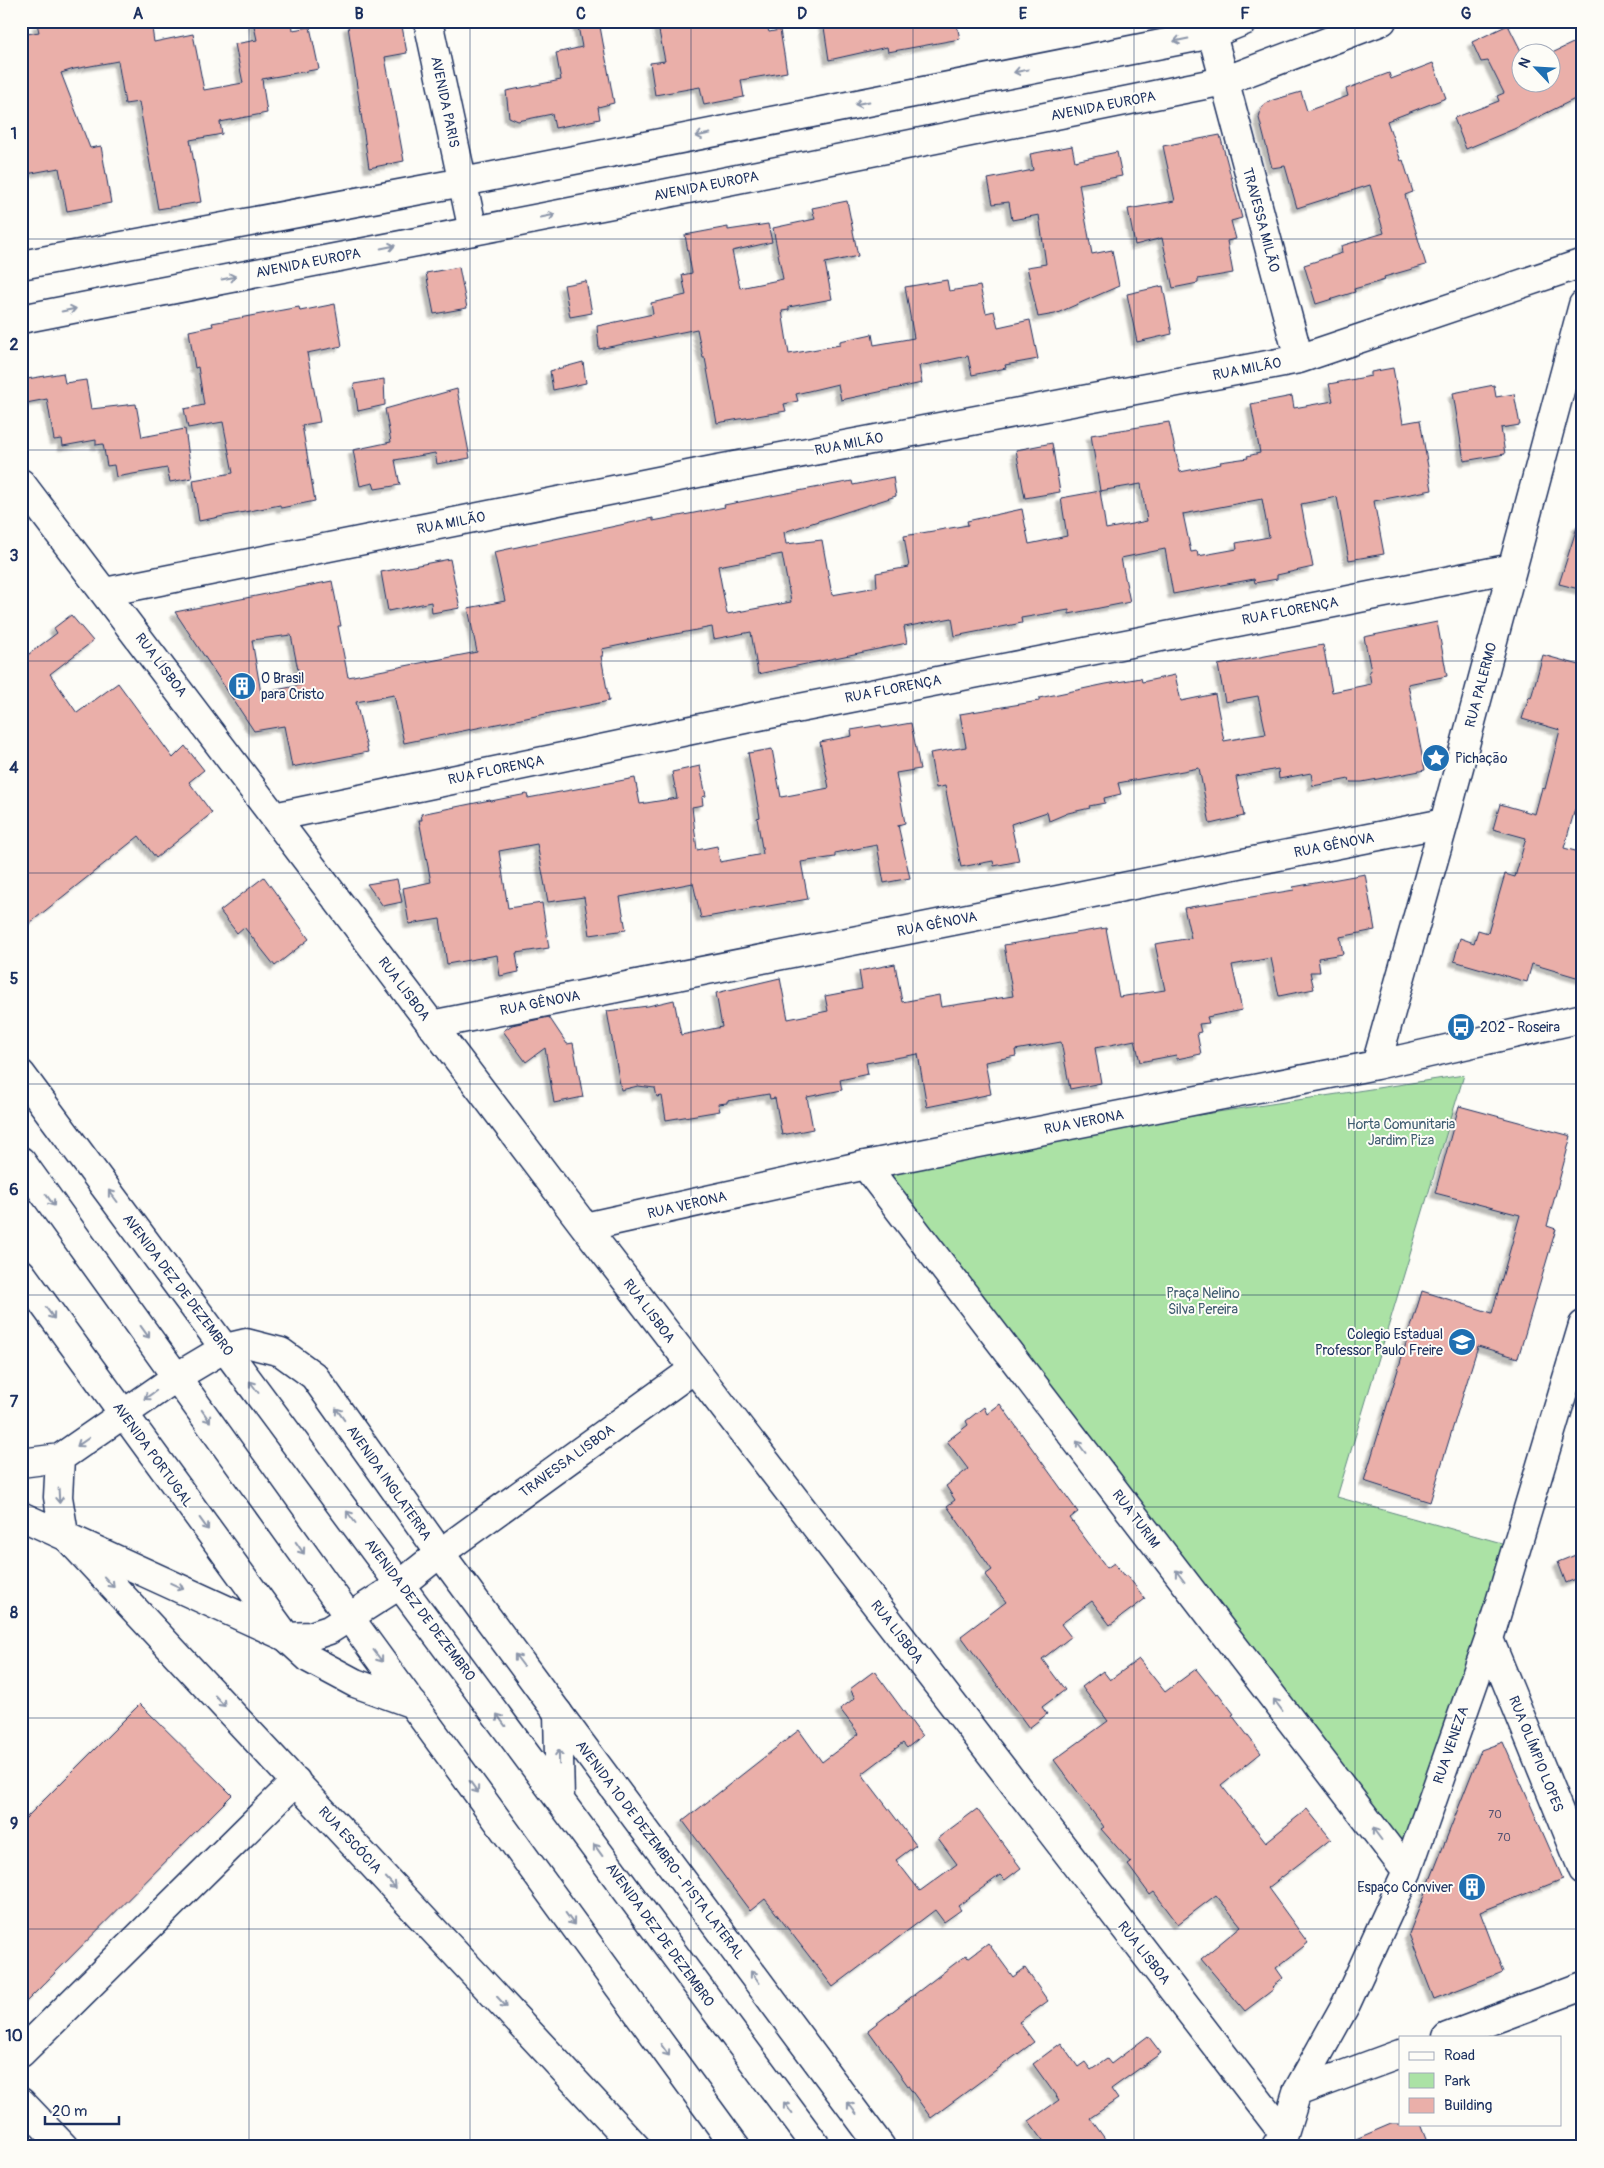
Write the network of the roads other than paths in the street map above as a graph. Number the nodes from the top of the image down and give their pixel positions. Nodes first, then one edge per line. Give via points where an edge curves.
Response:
1 (428, 21) edge
2 (1244, 21) edge
3 (1382, 21) edge
4 (1212, 34) junction
5 (1224, 81) junction
6 (463, 182) junction
7 (473, 231) junction
8 (1583, 264) edge
9 (21, 265) edge
10 (1583, 305) edge
11 (21, 319) edge
12 (1298, 359) junction
13 (21, 483) edge
14 (1512, 568) junction
15 (106, 592) junction
16 (274, 816) junction
17 (1444, 823) junction
18 (1583, 1018) edge
19 (431, 1025) junction
20 (1376, 1065) junction
21 (21, 1074) edge
22 (21, 1161) edge
23 (865, 1165) junction
24 (585, 1227) junction
25 (21, 1273) edge
26 (1581, 1336) edge
27 (225, 1348) junction
28 (694, 1369) junction
29 (178, 1376) junction
30 (123, 1414) junction
31 (60, 1458) junction
32 (21, 1463) edge
33 (21, 1516) edge
34 (64, 1534) junction
35 (440, 1553) junction
36 (401, 1584) junction
37 (349, 1617) junction
38 (286, 1637) junction
39 (1489, 1639) junction
40 (414, 1704) junction
41 (558, 1714) junction
42 (296, 1781) junction
43 (560, 1800) junction
44 (1583, 1870) edge
45 (1407, 1872) junction
46 (1583, 1986) edge
47 (1450, 2036) edge
48 (21, 2053) edge
49 (1399, 2054) edge
50 (1297, 2092) junction
51 (21, 2102) edge
52 (1280, 2141) edge
53 (625, 2143) edge
54 (64, 2147) edge
55 (736, 2147) edge
56 (817, 2147) edge
57 (881, 2147) edge

1 - 6 main road, AVENIDA PARIS
2 - 4 main road
3 - 5 main road, AVENIDA EUROPA
4 - 5 main road, TRAVESSA MILÃO
4 -> 6 main road
7 -> 5 main road, AVENIDA EUROPA
5 - 12 main road, TRAVESSA MILÃO
6 - 7 main road, AVENIDA PARIS
6 - 9 main road
11 -> 7 main road, AVENIDA EUROPA
8 - 12 main road, RUA MILÃO
10 - 14 main road, RUA PALERMO
12 - 15 main road, RUA MILÃO via 713,470
13 - 15 main road, RUA LISBOA
14 - 16 main road, RUA FLORENÇA via 754,716
14 - 17 main road, RUA PALERMO
15 - 16 main road, RUA LISBOA
16 - 19 main road, RUA LISBOA
17 - 19 main road, RUA GÊNOVA
17 - 20 main road, RUA PALERMO
18 - 20 main road, RUA VERONA
19 - 24 main road, RUA LISBOA
20 - 23 main road, RUA VERONA
27 -> 21 main road, AVENIDA DEZ DE DEZEMBRO
22 -> 29 main road
23 - 24 main road, RUA VERONA
45 -> 23 main road, RUA TURIM
24 - 28 main road, RUA LISBOA
25 -> 30 main road, AVENIDA PORTUGAL
26 - 39 main road, RUA VENEZA
27 - 29 main road, AVENIDA INGLATERRA
35 -> 27 main road, AVENIDA INGLATERRA via 314,1376 281,1352 246,1344
36 -> 27 main road, AVENIDA DEZ DE DEZEMBRO
28 - 35 main road, TRAVESSA LISBOA
28 - 52 main road, RUA LISBOA
29 -> 30 main road, AVENIDA INGLATERRA
29 -> 37 main road
30 -> 31 main road, AVENIDA INGLATERRA
30 -> 38 main road, AVENIDA PORTUGAL
31 - 32 main road, AVENIDA INGLATERRA
31 -> 34 main road via 58,1497
33 - 34 main road, AVENIDA INGLATERRA
34 -> 38 main road, AVENIDA INGLATERRA
34 -> 42 main road, RUA ESCÓCIA
35 - 36 main road, AVENIDA INGLATERRA
41 -> 35 main road, AVENIDA 10 DE DEZEMBRO - PISTA LATERAL
36 - 37 main road, AVENIDA INGLATERRA
43 -> 36 main road, AVENIDA DEZ DE DEZEMBRO
37 - 38 main road, AVENIDA INGLATERRA via 329,1630 311,1636
37 -> 40 main road
38 - 40 main road via 310,1659 355,1683
39 - 44 main road, RUA OLÍMPIO LOPES
39 - 45 main road, RUA VENEZA
40 -> 55 main road
43 -> 41 main road
57 -> 41 main road, AVENIDA 10 DE DEZEMBRO - PISTA LATERAL
42 - 48 main road
42 -> 53 main road, RUA ESCÓCIA
56 -> 43 main road, AVENIDA DEZ DE DEZEMBRO
45 - 50 main road, RUA VENEZA via 1346,2004
46 - 47 main road
49 - 50 main road
50 - 52 main road, RUA VENEZA
51 - 54 main road

